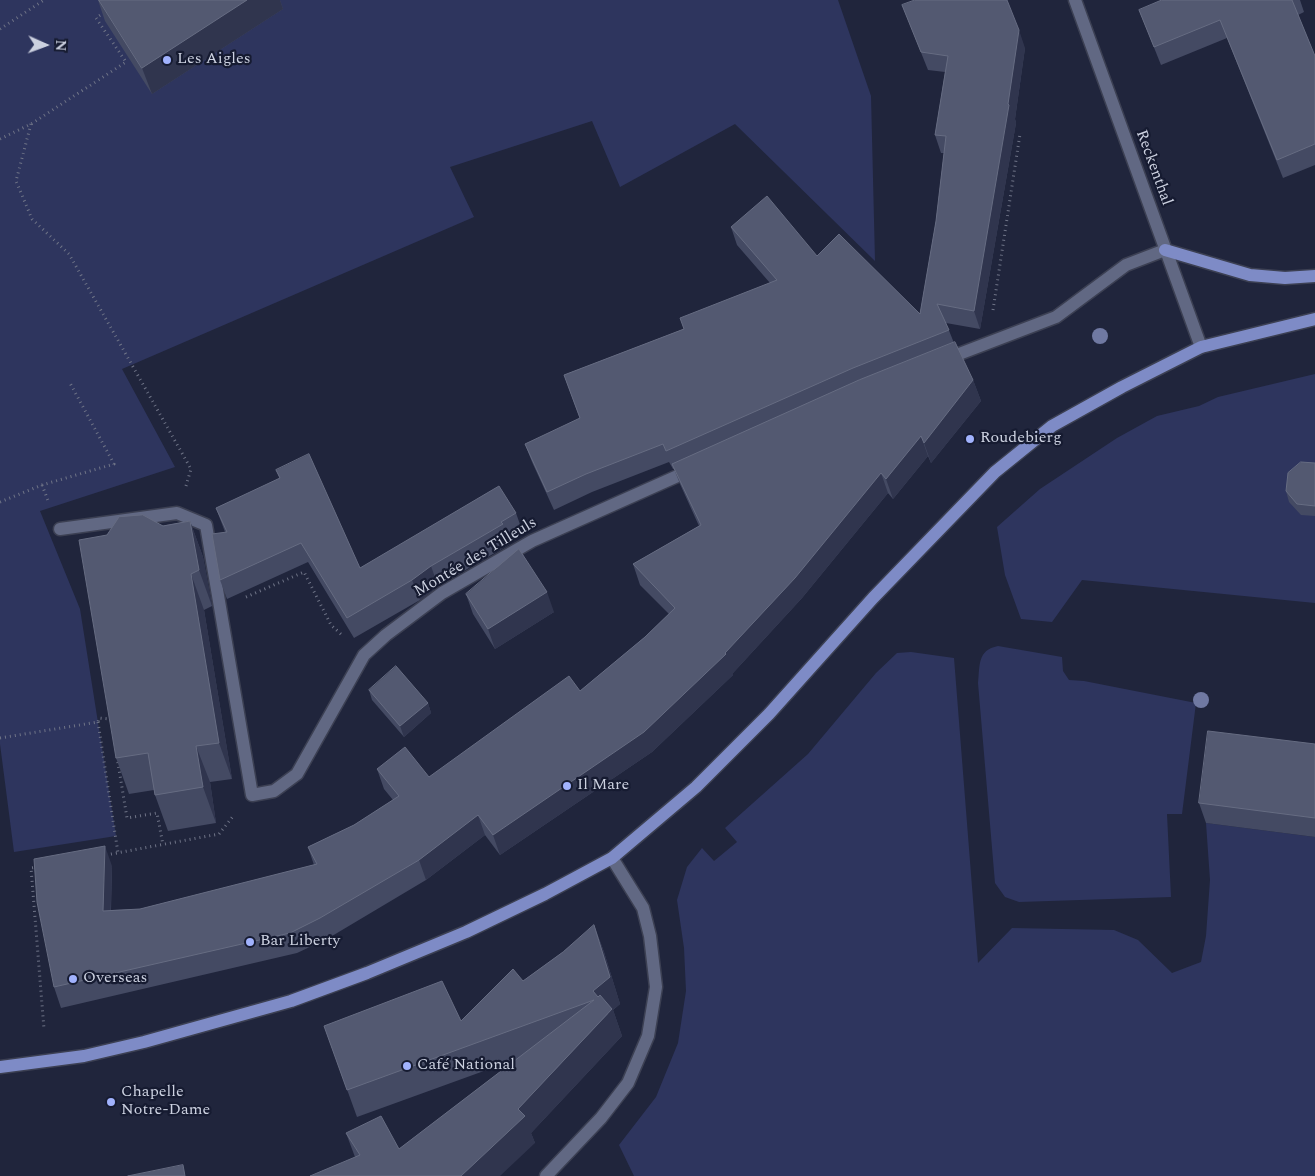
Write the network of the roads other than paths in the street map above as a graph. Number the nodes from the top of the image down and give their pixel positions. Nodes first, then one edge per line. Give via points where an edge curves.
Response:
1 (1075, 0) edge
2 (1165, 250) junction
3 (1315, 276) edge
4 (1315, 319) edge
5 (1201, 347) junction
6 (935, 364) edge
7 (702, 465) edge
8 (60, 529) dead end
9 (612, 858) junction
10 (0, 1067) edge
11 (546, 1176) edge

1 - 2 street, Reckenthal
2 - 3 main road via 1250,275
2 - 5 street, Reckenthal
2 - 6 street via 1126,264 1056,316
4 - 5 main road
5 - 9 main road via 1052,426 995,472 873,598 770,714 696,787
7 - 8 street, Montée des Tilleuls via 532,541 442,593 364,655 297,774 274,790 252,795 206,525 177,513
9 - 10 main road via 466,932 291,1001 84,1056
9 - 11 street via 643,908 650,936 656,986 648,1036 628,1083 601,1118

